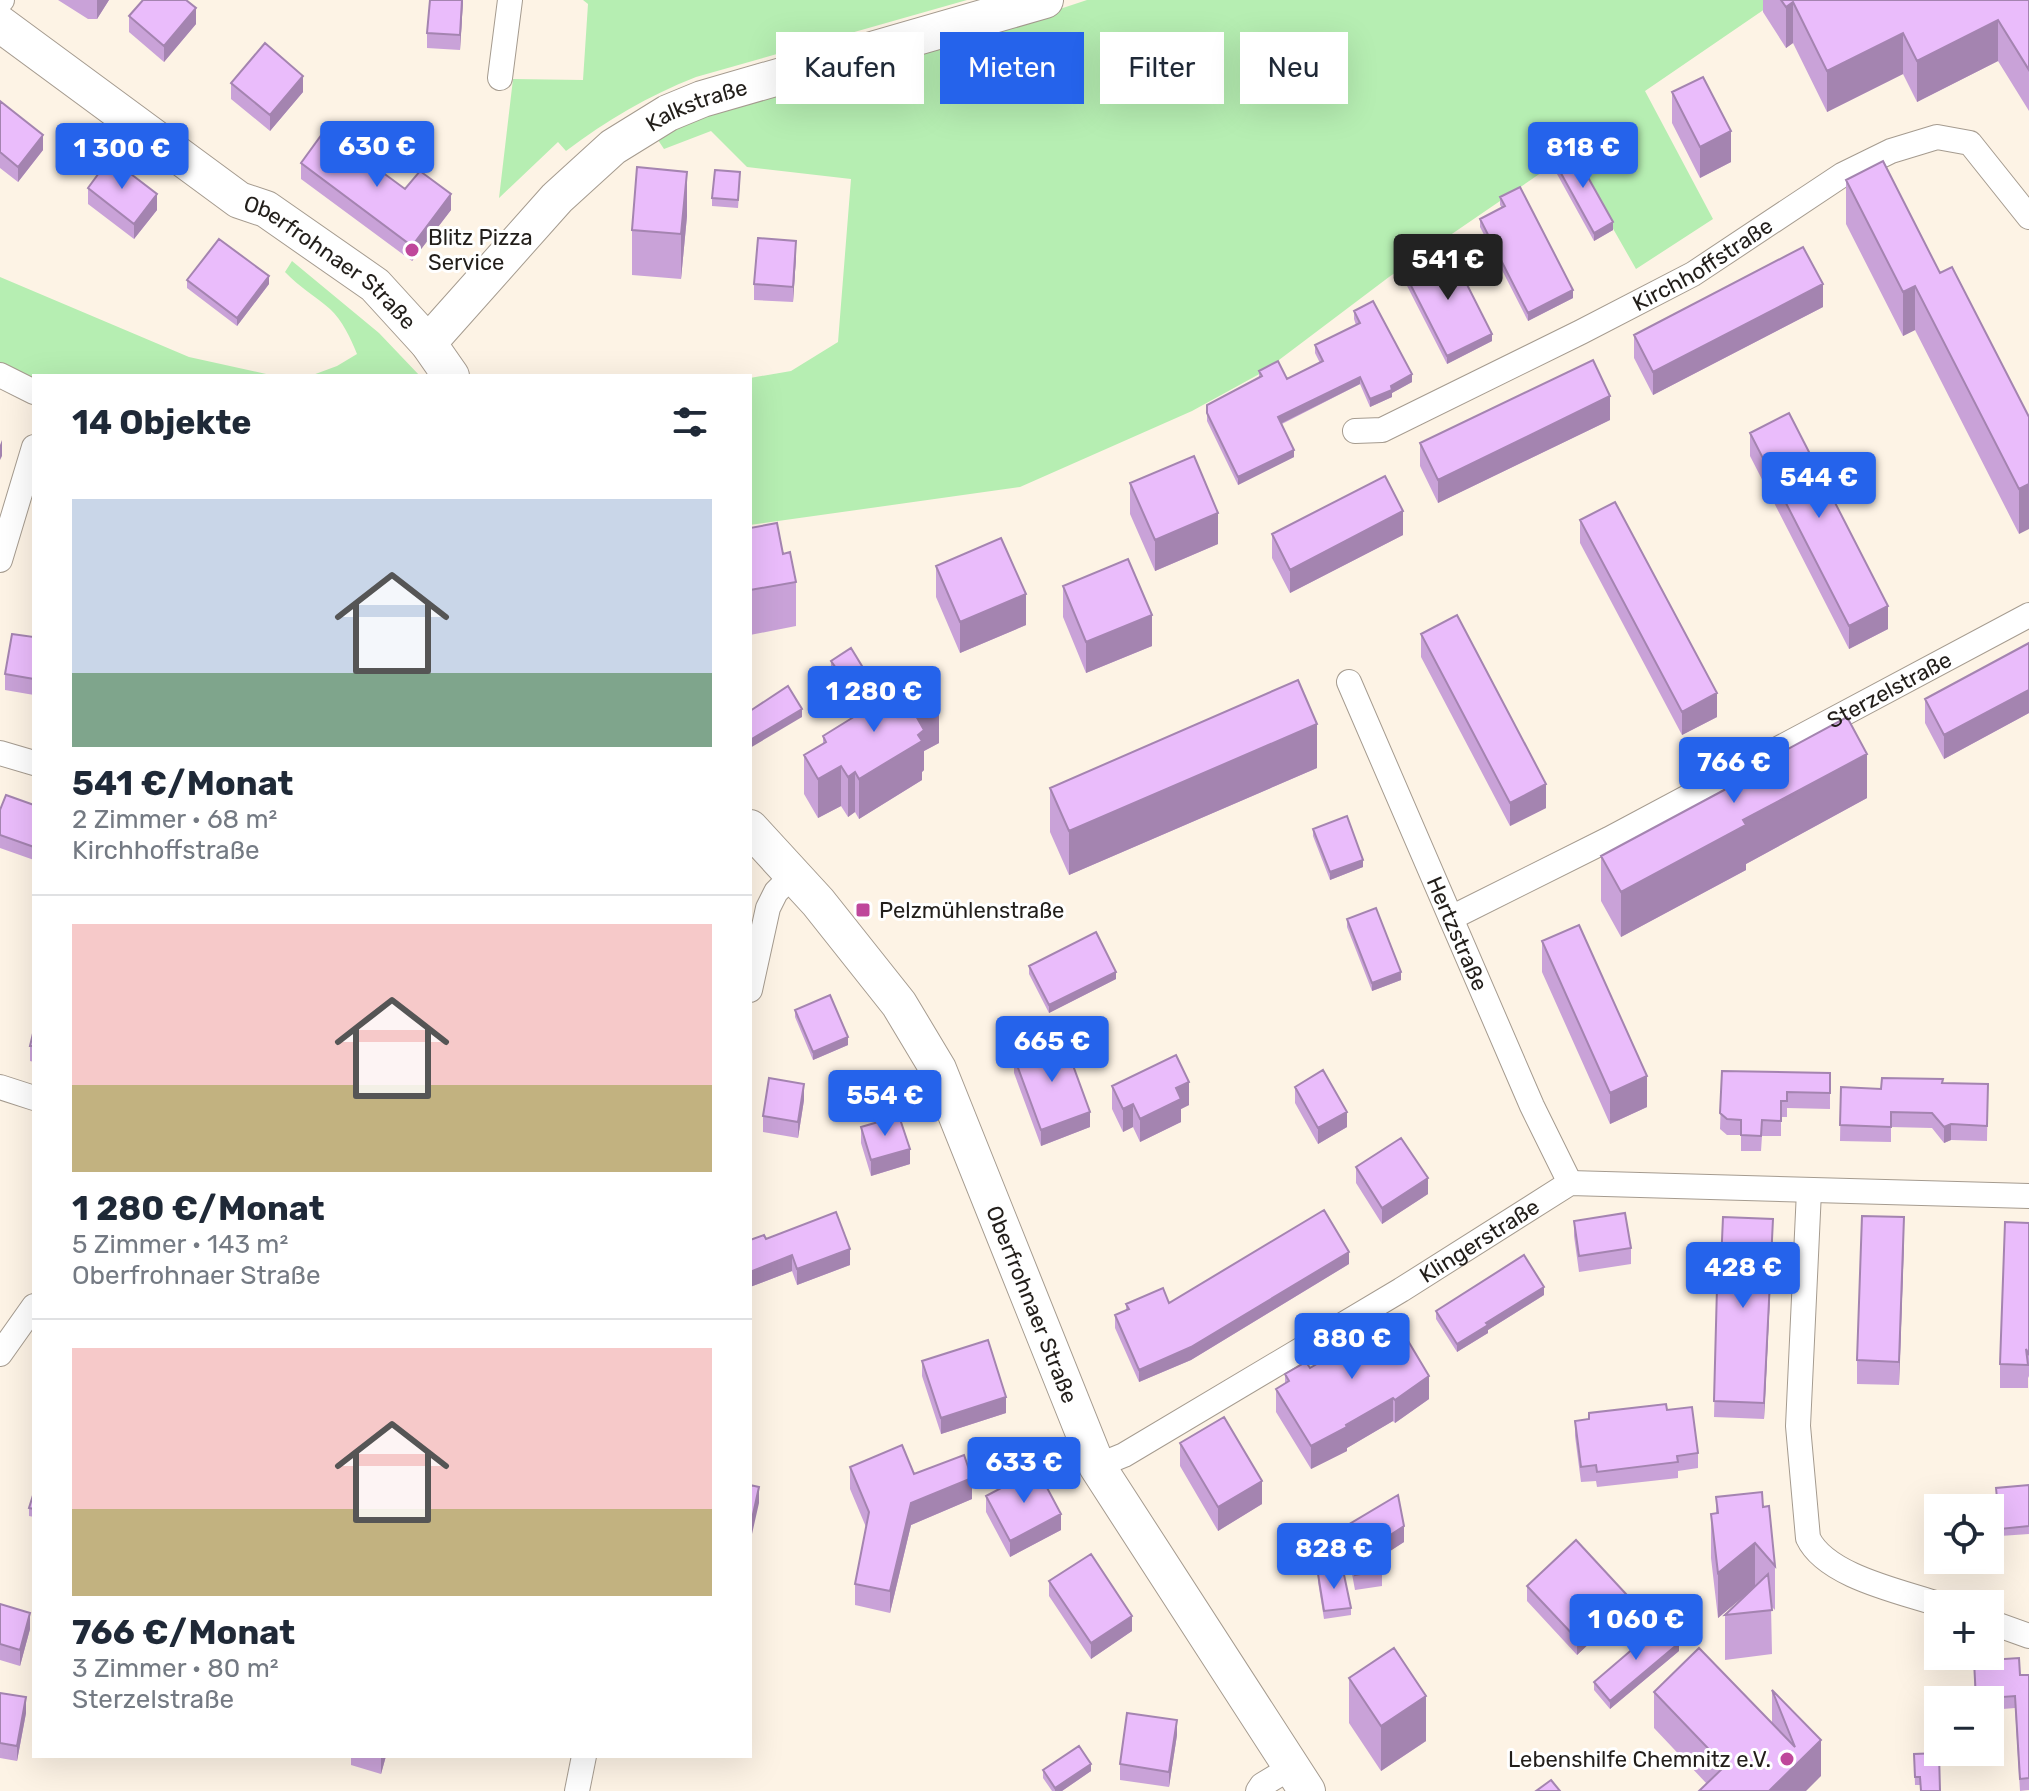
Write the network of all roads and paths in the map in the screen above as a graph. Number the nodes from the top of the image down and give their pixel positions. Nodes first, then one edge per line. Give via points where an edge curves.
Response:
1 (510, 0) edge
2 (1045, 0) edge
3 (0, 24) edge
4 (500, 78) dead end
5 (2028, 212) edge
6 (428, 343) junction
7 (450, 374) edge
8 (0, 375) edge
9 (32, 391) edge
10 (1355, 431) dead end
11 (32, 454) edge
12 (0, 560) edge
13 (2029, 615) edge
14 (1349, 682) dead end
15 (0, 753) edge
16 (32, 762) edge
17 (752, 830) edge
18 (793, 875) junction
19 (1451, 918) junction
20 (752, 981) edge
21 (0, 1087) edge
22 (32, 1097) edge
23 (1570, 1183) junction
24 (1809, 1191) junction
25 (2029, 1196) edge
26 (32, 1309) edge
27 (0, 1354) edge
28 (1097, 1466) junction
29 (1924, 1599) edge
30 (2004, 1627) edge
31 (2029, 1636) edge
32 (584, 1758) edge
33 (1298, 1780) edge
34 (577, 1791) edge
35 (1258, 1791) edge

1 - 4 street
2 - 6 main road, Kalkstraße via 668,113 613,147 557,198
3 - 6 main road, Oberfrohnaer Straße via 239,200 266,209 375,285
5 - 10 street, Kirchhoffstraße via 1970,143 1937,137 1891,151 1842,175 1693,274 1634,305 1382,430
6 - 7 main road, Oberfrohnaer Straße
8 - 9 street
11 - 12 street
13 - 19 street, Sterzelstraße
14 - 19 street, Hertzstraße
15 - 16 street
17 - 18 main road, Oberfrohnaer Straße
18 - 20 street via 768,908
18 - 28 main road, Oberfrohnaer Straße via 899,1004 938,1069
19 - 23 street, Hertzstraße
21 - 22 street
23 - 24 street
23 - 28 street, Klingerstraße via 1401,1290 1124,1455
24 - 25 street
24 - 29 street via 1798,1426 1808,1538 1814,1552 1838,1569
26 - 27 street
28 - 33 main road, Oberfrohnaer Straße
30 - 31 street
32 - 34 street
33 - 35 street via 1262,1785

